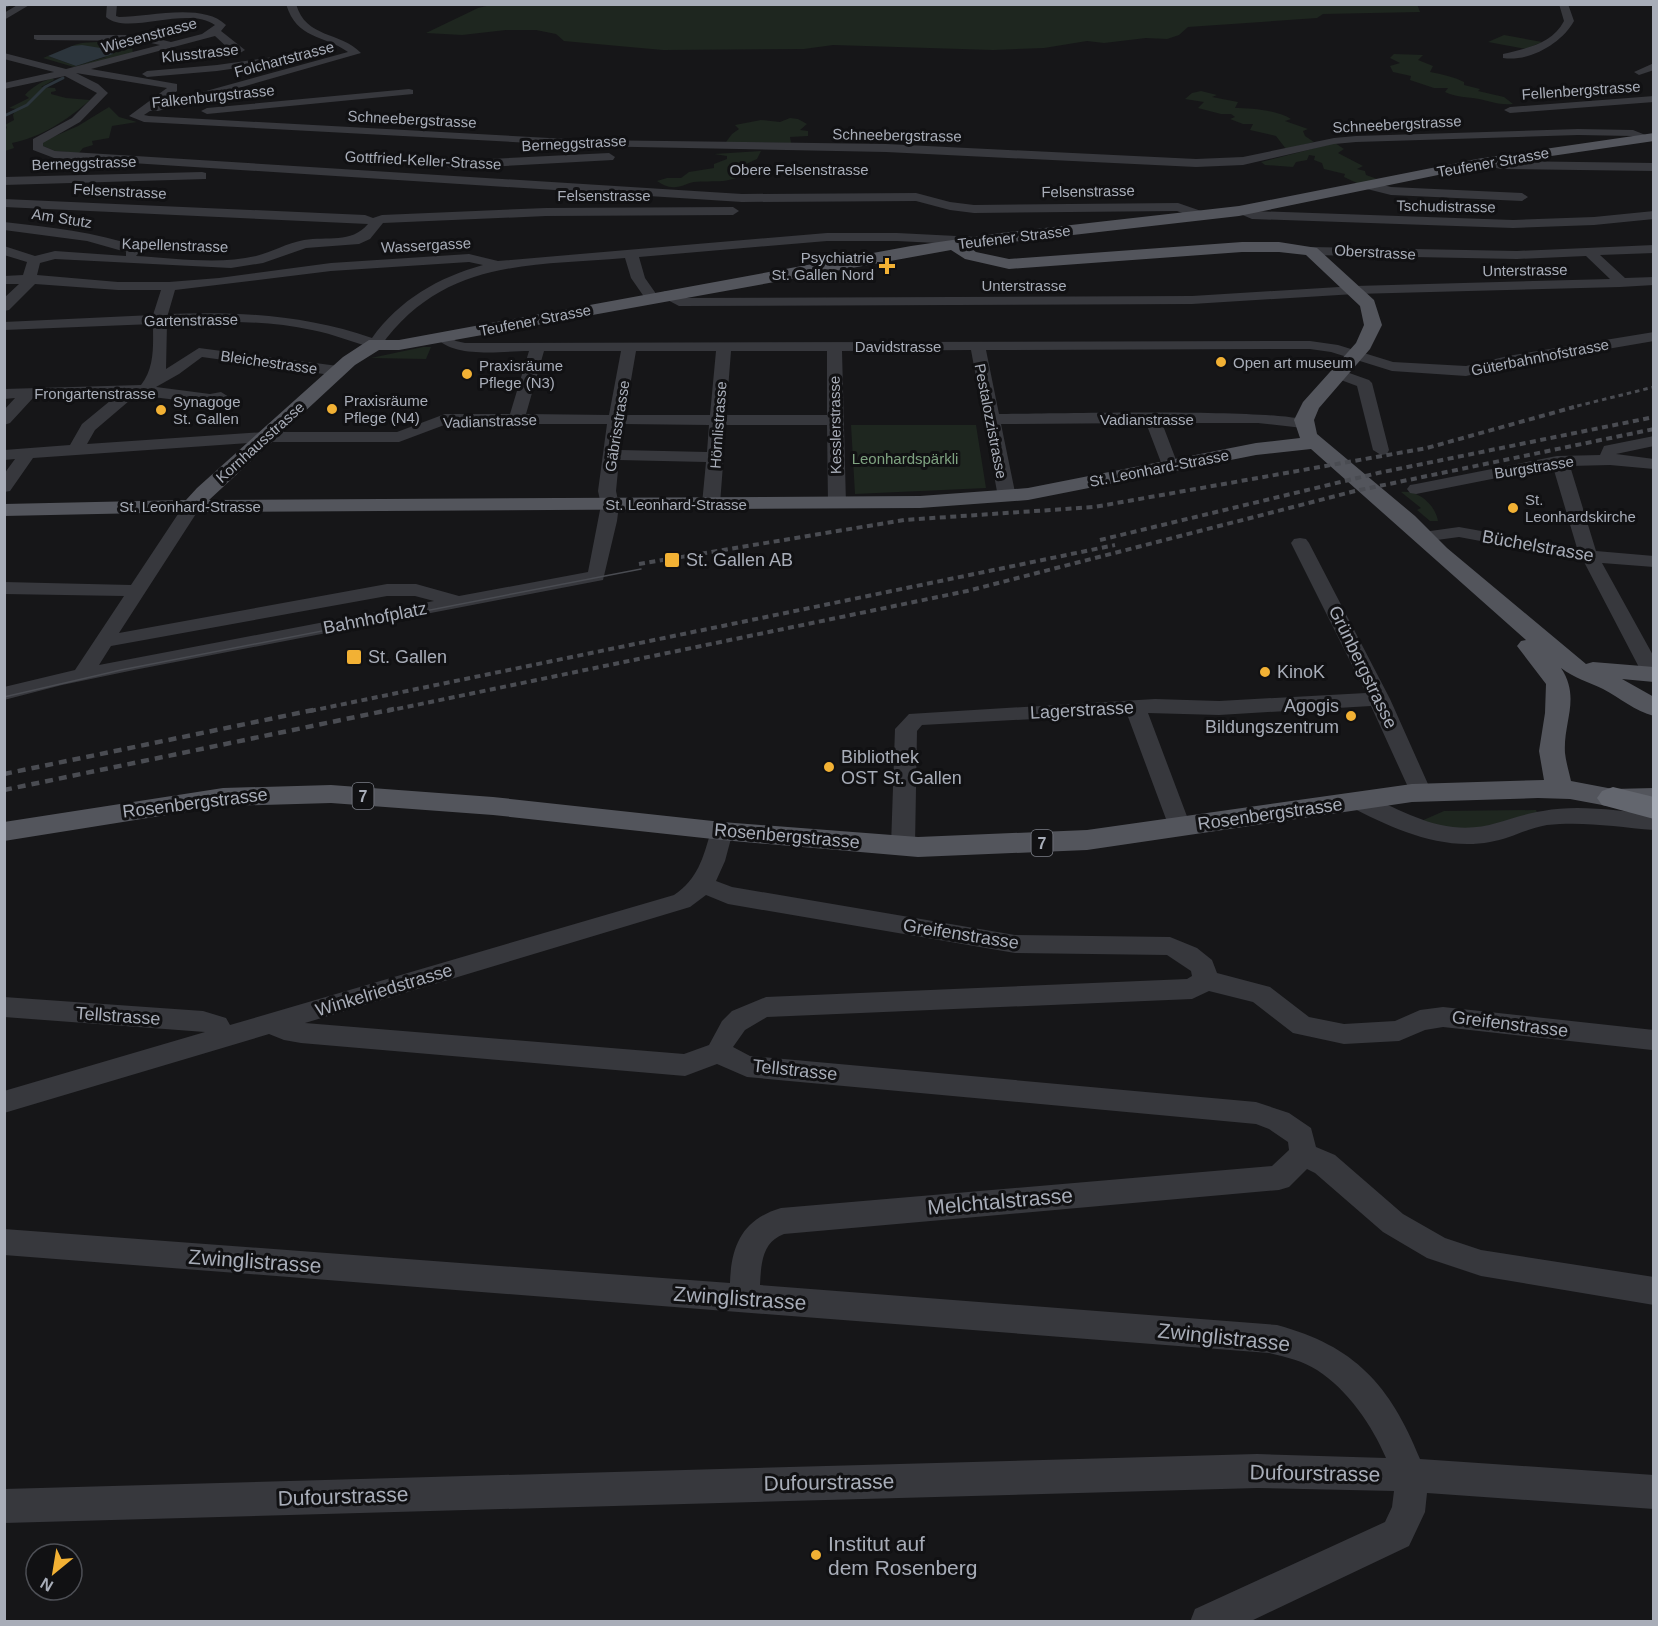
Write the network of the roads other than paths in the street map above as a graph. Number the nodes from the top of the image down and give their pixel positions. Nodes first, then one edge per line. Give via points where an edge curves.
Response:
1 (27, 4) edge
2 (112, 4) edge
3 (291, 4) edge
4 (1563, 4) edge
5 (4, 17) edge
6 (215, 32) junction
7 (37, 37) dead end
8 (173, 45) junction
9 (240, 50) dead end
10 (352, 50) junction
11 (4, 56) edge
12 (1507, 56) dead end
13 (1653, 66) edge
14 (69, 71) junction
15 (1639, 72) dead end
16 (122, 79) junction
17 (4, 86) edge
18 (409, 92) dead end
19 (1653, 99) edge
20 (1510, 110) dead end
21 (140, 117) junction
22 (1650, 137) edge
23 (747, 146) junction
24 (1486, 162) junction
25 (1653, 167) edge
26 (308, 169) junction
27 (330, 172) junction
28 (4, 181) edge
29 (1371, 186) junction
30 (919, 188) dead end
31 (679, 193) junction
32 (1522, 197) dead end
33 (4, 203) edge
34 (944, 204) junction
35 (136, 208) junction
36 (4, 209) edge
37 (1239, 211) junction
38 (1653, 215) edge
39 (1202, 216) junction
40 (373, 222) junction
41 (4, 226) edge
42 (897, 237) junction
43 (976, 241) junction
44 (954, 245) junction
45 (1653, 249) edge
46 (911, 251) junction
47 (1311, 251) junction
48 (1589, 252) junction
49 (8, 253) edge
50 (631, 254) junction
51 (267, 257) junction
52 (1097, 257) junction
53 (34, 260) junction
54 (124, 260) junction
55 (497, 264) junction
56 (1605, 266) junction
57 (1624, 266) dead end
58 (178, 272) dead end
59 (1394, 272) dead end
60 (28, 279) junction
61 (4, 280) edge
62 (1653, 281) edge
63 (1621, 282) junction
64 (169, 286) junction
65 (1355, 290) junction
66 (1385, 290) junction
67 (659, 297) junction
68 (4, 307) edge
69 (160, 319) junction
70 (4, 326) edge
71 (1653, 336) edge
72 (443, 337) junction
73 (375, 344) junction
74 (977, 345) junction
75 (629, 346) junction
76 (724, 346) junction
77 (834, 346) junction
78 (538, 347) junction
79 (1355, 355) junction
80 (338, 371) junction
81 (1338, 374) junction
82 (149, 379) junction
83 (4, 394) edge
84 (28, 394) junction
85 (221, 397) dead end
86 (616, 418) junction
87 (517, 419) junction
88 (717, 419) junction
89 (991, 419) junction
90 (1152, 419) junction
91 (4, 420) edge
92 (835, 420) junction
93 (1303, 423) junction
94 (265, 437) junction
95 (1653, 441) edge
96 (1313, 443) junction
97 (76, 450) junction
98 (1381, 450) dead end
99 (28, 453) junction
100 (4, 454) edge
101 (612, 455) junction
102 (715, 457) junction
103 (1610, 460) junction
104 (1557, 461) junction
105 (1653, 464) edge
106 (1170, 465) junction
107 (4, 487) edge
108 (1416, 489) dead end
109 (1007, 497) junction
110 (711, 504) junction
111 (837, 504) junction
112 (610, 505) junction
113 (192, 506) junction
114 (4, 510) edge
115 (1422, 537) junction
116 (1300, 543) dead end
117 (1589, 556) junction
118 (1653, 562) edge
119 (4, 588) edge
120 (138, 591) junction
121 (458, 602) junction
122 (106, 641) junction
123 (1563, 670) junction
124 (82, 675) junction
125 (1653, 680) edge
126 (1621, 689) junction
127 (4, 694) edge
128 (1380, 699) junction
129 (1135, 707) junction
130 (1653, 708) edge
131 (1653, 784) edge
132 (1564, 790) junction
133 (1421, 793) junction
134 (1653, 797) edge
135 (1613, 798) junction
136 (1357, 801) junction
137 (1653, 808) edge
138 (1653, 822) edge
139 (1180, 827) junction
140 (722, 831) junction
141 (4, 832) edge
142 (903, 846) junction
143 (704, 885) junction
144 (1205, 980) junction
145 (4, 1007) edge
146 (273, 1023) junction
147 (220, 1039) junction
148 (1652, 1040) dead end
149 (718, 1052) junction
150 (4, 1102) edge
151 (1304, 1154) junction
152 (4, 1242) edge
153 (1653, 1291) edge
154 (745, 1298) junction
155 (1410, 1475) junction
156 (1653, 1492) edge
157 (4, 1506) edge
158 (1208, 1622) edge

1 - 5 street
2 - 6 street, Wiesenstrasse via 110,16 114,19 201,17 220,23
3 - 10 street, Folchartstrasse via 294,16 304,27
4 - 12 street via 1569,21 1562,33 1535,48
6 - 8 street, Wiesenstrasse
6 - 9 street via 233,49
7 - 8 street via 142,38
8 - 14 street, Wiesenstrasse
10 - 16 street, Klusstrasse
10 - 21 street, Folchartstrasse via 356,53 353,56
11 - 14 street
13 - 15 street
14 - 16 street, Falkenburgstrasse
14 - 17 street, Wiesenstrasse
14 - 26 street, Gottfried-Keller-Strasse via 103,93 76,120 39,139 36,147 42,151
16 - 21 street, Falkenburgstrasse via 174,87
18 - 21 street, Falkenburgstrasse
19 - 20 street, Fellenbergstrasse
21 - 23 street, Schneebergstrasse via 586,143
22 - 23 street, Schneebergstrasse via 1578,132 1356,139 1243,161 1196,163 885,148
22 - 24 main road, Teufener Strasse
23 - 27 street, Berneggstrasse via 496,164 340,167
24 - 25 street
24 - 29 main road, Teufener Strasse
26 - 27 street, Gottfried-Keller-Strasse
26 - 28 street, Berneggstrasse via 288,173
27 - 31 street, Gottfried-Keller-Strasse
29 - 32 street via 1391,191
29 - 37 main road, Teufener Strasse
30 - 31 street, Obere Felsenstrasse via 694,186
31 - 34 street, Gottfried-Keller-Strasse via 742,198 909,197
33 - 35 street, Felsenstrasse
34 - 39 street, Felsenstrasse via 980,209 1178,207
34 - 40 street, Felsenstrasse via 921,210 546,212
35 - 36 street, Am Stutz via 130,213
35 - 40 street, Felsenstrasse
37 - 38 street, Tschudistrasse via 1252,216 1513,224
37 - 39 main road, Teufener Strasse
39 - 43 main road, Teufener Strasse
40 - 51 street, Kapellenstrasse via 359,239 304,244
41 - 54 street, Am Stutz via 67,234 134,250
42 - 43 street, Wassergasse
42 - 46 street
42 - 50 street, Wassergasse via 826,237
43 - 44 main road, Teufener Strasse
43 - 52 main road, Oberstrasse via 989,252 1007,257
44 - 46 main road, Teufener Strasse
44 - 52 main road, Oberstrasse via 971,256 1009,264
45 - 48 street, Oberstrasse
46 - 67 main road, Teufener Strasse
47 - 48 street, Oberstrasse via 1468,255
47 - 52 main road, Oberstrasse via 1253,246
47 - 65 main road
48 - 56 street, Unterstrasse
49 - 53 street
50 - 55 street, Wassergasse
50 - 67 street via 638,278
51 - 54 street, Kapellenstrasse via 222,265
51 - 58 street via 270,261 244,267
53 - 54 street, Kapellenstrasse via 55,255
53 - 60 street
55 - 64 street, Wassergasse via 481,258 318,268
55 - 73 street via 453,280 424,296 392,323
56 - 57 street
56 - 63 street, Unterstrasse
59 - 66 street
60 - 61 street, Wassergasse
60 - 64 street, Wassergasse
60 - 68 street via 26,286
62 - 63 street
63 - 66 street, Unterstrasse
64 - 69 street
65 - 66 street, Unterstrasse
65 - 67 street, Unterstrasse via 1191,300 679,302
65 - 79 main road via 1368,304 1373,325
67 - 72 main road, Teufener Strasse
69 - 70 street, Gartenstrasse
69 - 73 street, Gartenstrasse via 287,322
69 - 82 street
71 - 79 street, Güterbahnhofstrasse via 1453,371 1392,366
72 - 73 main road, Teufener Strasse via 395,346
72 - 78 street, Davidstrasse via 462,347
73 - 80 main road, Kornhausstrasse
74 - 77 street, Davidstrasse
74 - 79 street, Davidstrasse via 1310,345
74 - 89 street, Pestalozzistrasse
75 - 76 street, Davidstrasse
75 - 78 street, Davidstrasse
75 - 86 street, Gäbrisstrasse
76 - 77 street, Davidstrasse
76 - 88 street, Hörnlistrasse
77 - 92 street, Kesslerstrasse
78 - 87 street
79 - 81 main road
80 - 82 street, Bleichestrasse via 199,352 174,371
80 - 94 main road, Kornhausstrasse
81 - 93 main road via 1310,406
81 - 98 street via 1364,383
82 - 84 street, Frongartenstrasse via 107,391
82 - 85 street, Frongartenstrasse via 210,399
82 - 97 street via 88,427
83 - 84 street, Frongartenstrasse
84 - 91 street
86 - 87 street, Vadianstrasse
86 - 88 street, Vadianstrasse
86 - 101 street, Gäbrisstrasse
87 - 94 street, Vadianstrasse via 445,419 399,437
88 - 92 street, Vadianstrasse
88 - 102 street, Hörnlistrasse
89 - 90 street, Vadianstrasse
89 - 109 street, Pestalozzistrasse
90 - 93 street, Vadianstrasse via 1268,418
90 - 106 street
92 - 111 street, Kesslerstrasse
93 - 96 main road
94 - 97 street, Vadianstrasse
94 - 113 main road, Kornhausstrasse
95 - 103 street via 1610,450
96 - 106 main road, St. Leonhard-Strasse
96 - 115 main road
97 - 99 street, Vadianstrasse
99 - 100 street, Vadianstrasse
99 - 107 street
101 - 102 street
101 - 112 street, Gäbrisstrasse via 607,490
102 - 110 street, Hörnlistrasse
103 - 104 street, Burgstrasse
103 - 105 street, Burgstrasse
104 - 108 street, Burgstrasse
104 - 117 street via 1562,466
106 - 109 main road, St. Leonhard-Strasse
109 - 111 main road, St. Leonhard-Strasse
110 - 111 main road, St. Leonhard-Strasse
110 - 112 main road, St. Leonhard-Strasse
112 - 113 main road, St. Leonhard-Strasse
112 - 121 street, Bahnhofplatz via 596,576
113 - 114 main road, St. Leonhard-Strasse
113 - 120 street, Kornhausstrasse
115 - 117 street, Büchelstrasse via 1459,532
115 - 123 main road via 1515,618 1514,628
116 - 128 street, Grünbergstrasse
117 - 118 street, Büchelstrasse
117 - 125 street
119 - 120 street
120 - 122 street, Kornhausstrasse
121 - 122 street, Bahnhofplatz via 401,588
121 - 124 street, Bahnhofplatz
122 - 124 street, Kornhausstrasse
123 - 125 main road
123 - 126 main road
123 - 132 main road via 1557,684 1552,759
124 - 127 street, Bahnhofplatz
125 - 126 main road
126 - 130 main road
128 - 129 street, Lagerstrasse via 1220,708
128 - 133 street, Grünbergstrasse
129 - 139 street
129 - 142 street, Lagerstrasse via 916,719 906,729
131 - 132 main road, Rosenbergstrasse / 7 via 1611,782
132 - 133 main road, Rosenbergstrasse / 7
132 - 135 main road, Rosenbergstrasse / 7
133 - 136 main road, Rosenbergstrasse / 7
134 - 135 main road, Rosenbergstrasse / 7
135 - 137 highway
136 - 138 street via 1389,818 1454,836 1489,835 1541,818 1569,816
136 - 139 main road, Rosenbergstrasse / 7
139 - 142 main road, Rosenbergstrasse / 7 via 1077,841
140 - 141 main road, Rosenbergstrasse / 7 via 493,806 294,794 223,797
140 - 142 main road, Rosenbergstrasse / 7
140 - 143 street
143 - 144 street, Greifenstrasse via 728,895 1015,944 1170,946 1203,967
143 - 146 street, Winkelriedstrasse via 682,901
144 - 148 street, Greifenstrasse via 1261,994 1302,1026 1344,1034 1399,1031 1420,1020 1443,1017
144 - 149 street via 1192,989 766,1007 743,1015
145 - 147 street, Tellstrasse via 203,1021 217,1025
146 - 147 street, Winkelriedstrasse
146 - 149 street via 301,1034 685,1065
147 - 150 street, Winkelriedstrasse
149 - 151 street, Tellstrasse via 747,1066 1256,1113 1279,1121 1301,1136
151 - 153 street via 1325,1164 1393,1223 1437,1249 1481,1263
151 - 154 street, Melchtalstrasse via 1279,1178 771,1224 753,1241 748,1254
152 - 154 street, Zwinglistrasse
154 - 155 street, Zwinglistrasse via 1269,1338 1300,1346 1331,1361 1359,1387 1396,1442
155 - 156 street, Dufourstrasse
155 - 157 street, Dufourstrasse via 1245,1472
155 - 158 street via 1410,1504 1397,1534

